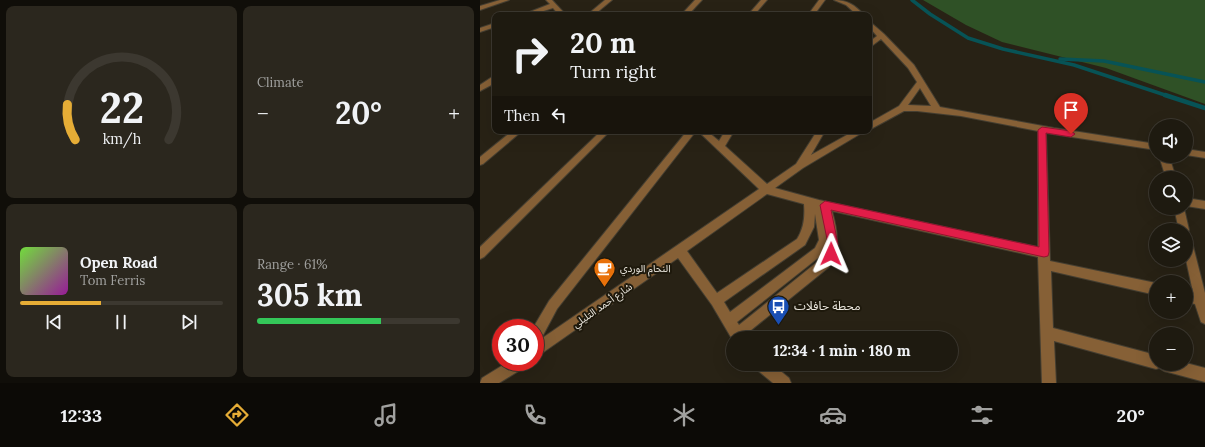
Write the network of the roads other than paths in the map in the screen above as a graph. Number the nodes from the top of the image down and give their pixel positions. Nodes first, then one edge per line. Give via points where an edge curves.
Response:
1 (506, 0) edge
2 (609, 0) edge
3 (699, 0) edge
4 (764, 0) edge
5 (822, 0) edge
6 (837, 0) edge
7 (552, 3) edge
8 (480, 8) edge
9 (532, 12) edge
10 (560, 12) edge
11 (594, 12) edge
12 (687, 12) edge
13 (754, 12) edge
14 (813, 12) edge
15 (857, 12) edge
16 (492, 26) edge
17 (872, 26) edge
18 (480, 30) edge
19 (882, 35) junction
20 (872, 43) edge
21 (484, 83) edge
22 (920, 83) junction
23 (480, 89) edge
24 (902, 108) junction
25 (938, 110) junction
26 (872, 125) edge
27 (1042, 130) junction
28 (514, 134) edge
29 (603, 134) edge
30 (690, 134) edge
31 (706, 134) edge
32 (728, 134) edge
33 (819, 134) edge
34 (857, 134) edge
35 (720, 146) junction
36 (1149, 146) edge
37 (1193, 153) edge
38 (1205, 155) edge
39 (480, 162) edge
40 (800, 166) junction
41 (767, 190) junction
42 (817, 203) junction
43 (1193, 203) edge
44 (1205, 205) edge
45 (679, 250) junction
46 (1044, 252) junction
47 (480, 254) edge
48 (1045, 264) junction
49 (1193, 267) edge
50 (1149, 287) edge
51 (1193, 298) edge
52 (1200, 299) junction
53 (716, 301) junction
54 (1205, 318) edge
55 (544, 321) edge
56 (729, 321) junction
57 (736, 331) edge
58 (745, 331) edge
59 (1047, 334) junction
60 (544, 345) edge
61 (1149, 360) edge
62 (506, 371) edge
63 (769, 371) edge
64 (1190, 371) edge
65 (1205, 375) edge
66 (487, 383) edge
67 (784, 383) edge
68 (1049, 383) edge

1 - 8 street
2 - 11 street
3 - 12 street
4 - 13 street
5 - 14 street
6 - 15 street via 848,4
7 - 9 street
7 - 10 street
16 - 18 street
17 - 19 street
19 - 20 street
19 - 22 street via 911,67
21 - 23 street
22 - 24 street
22 - 25 street
24 - 25 street
24 - 26 street
25 - 27 street
27 - 36 street
27 - 46 street
28 - 39 street
29 - 47 street
30 - 55 street via 553,305
31 - 35 street
32 - 35 street
33 - 40 street
34 - 40 street, شارع أحمد التليلي
35 - 41 street
37 - 38 street
40 - 41 street, شارع أحمد التليلي
41 - 42 street
41 - 45 street, شارع أحمد التليلي
42 - 46 street
42 - 53 street via 801,242
42 - 56 street via 824,240 822,248
42 - 58 street via 833,244 826,263
43 - 44 street
45 - 53 street
45 - 60 street, شارع أحمد التليلي
46 - 48 street
48 - 50 street
48 - 59 street
49 - 52 street
51 - 52 street
52 - 54 street
53 - 56 street
56 - 57 street
59 - 61 street
59 - 68 street
62 - 66 street
63 - 67 street
64 - 65 street

